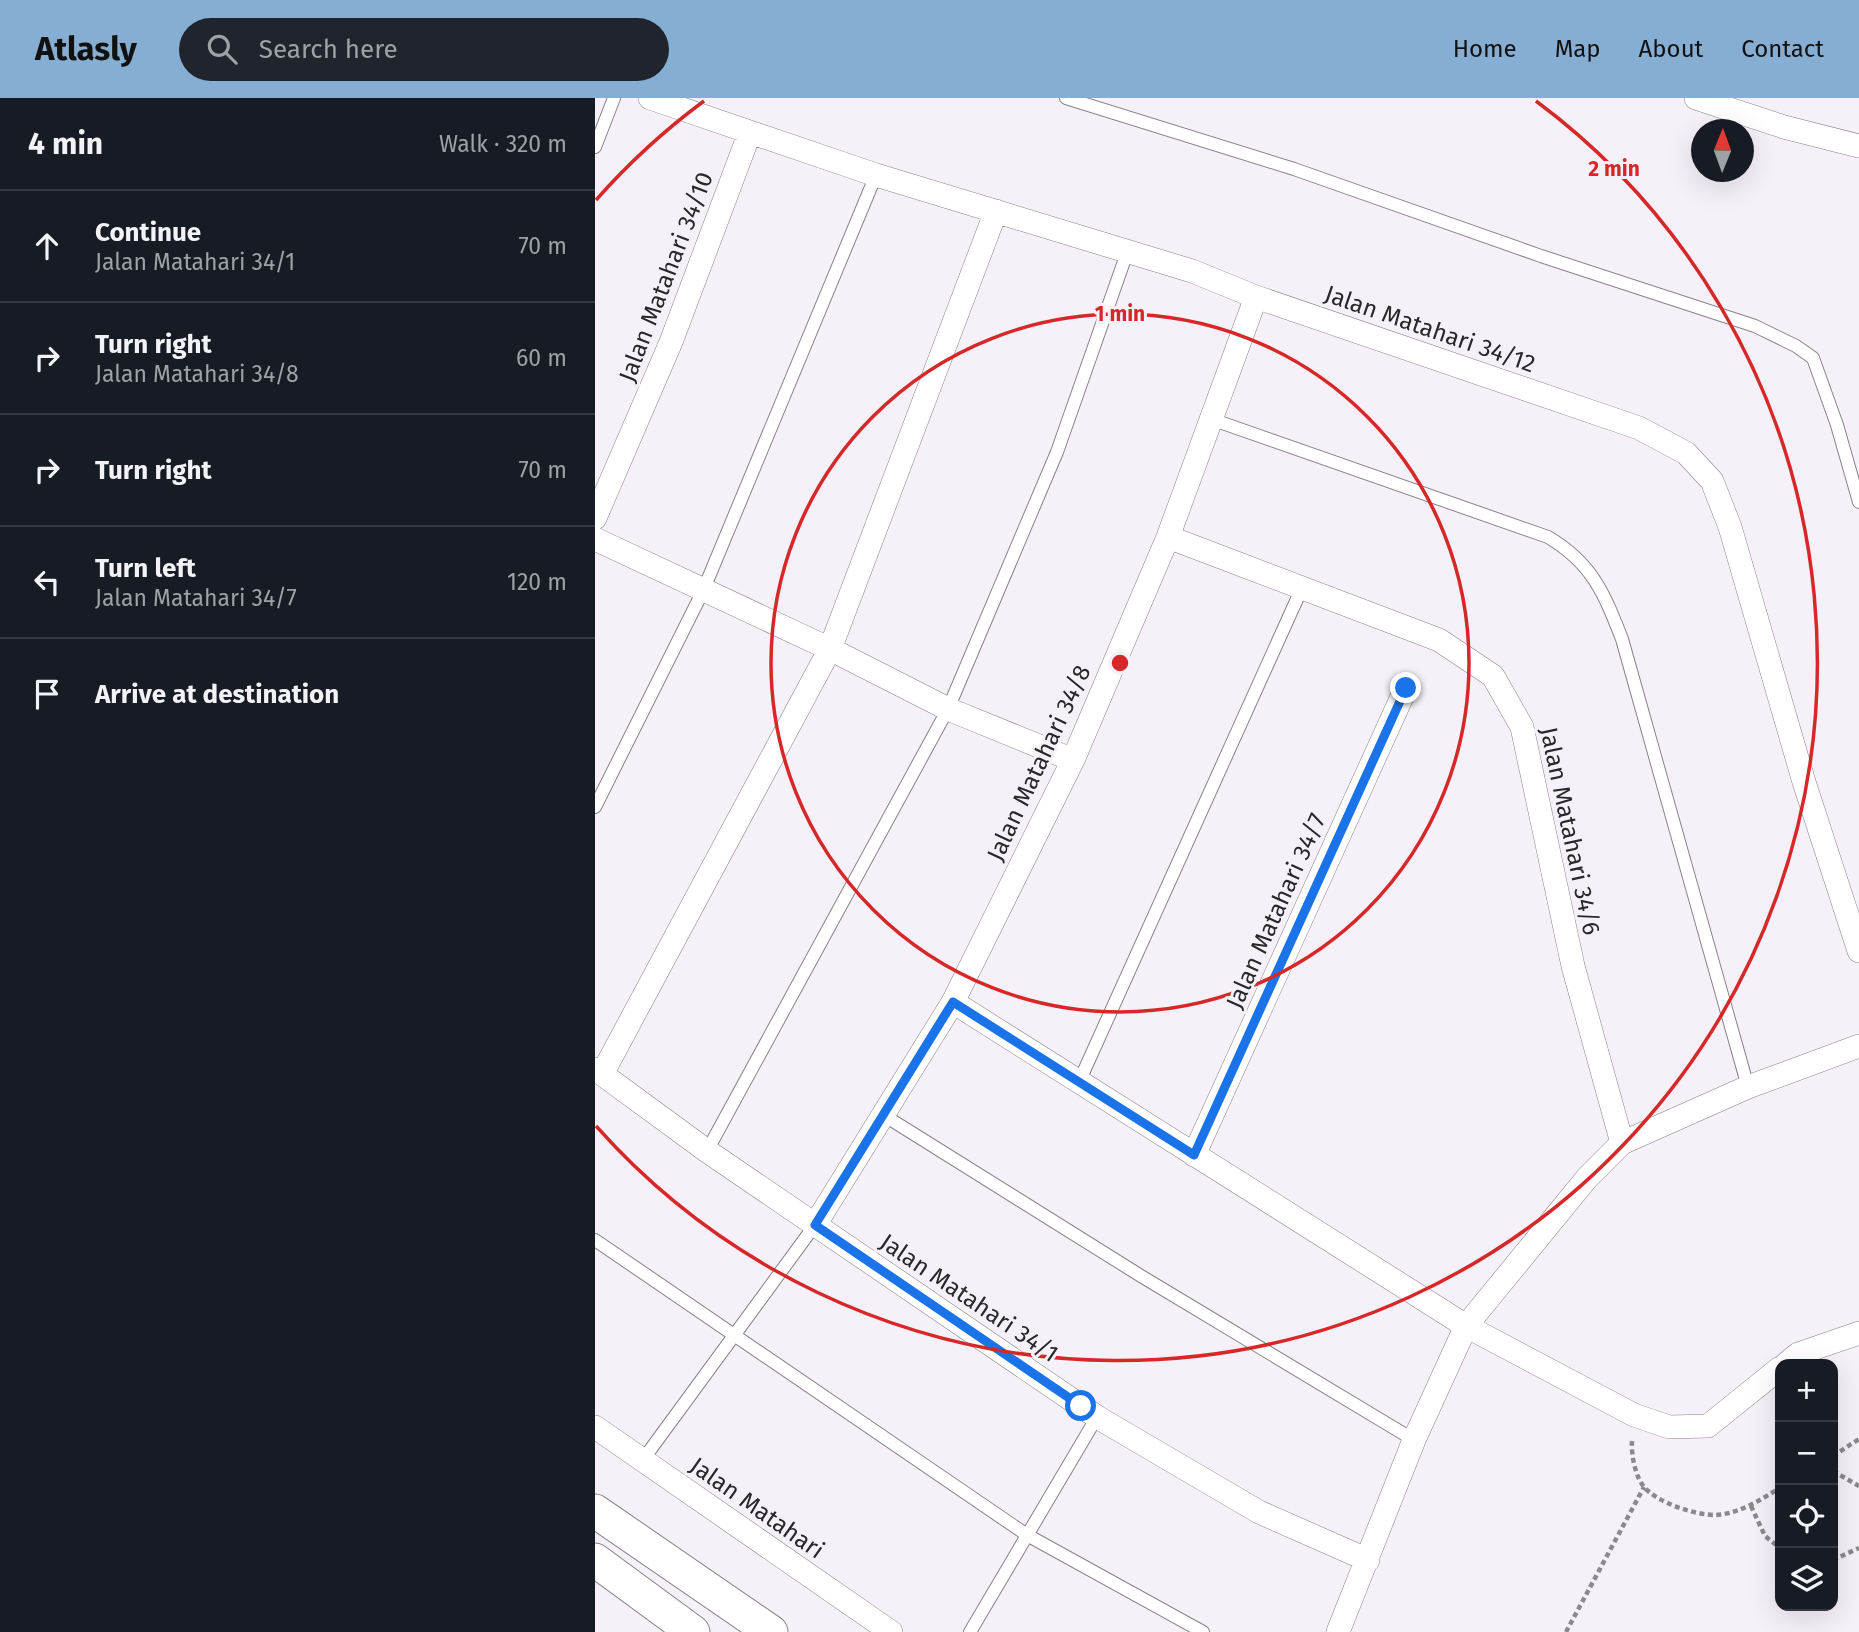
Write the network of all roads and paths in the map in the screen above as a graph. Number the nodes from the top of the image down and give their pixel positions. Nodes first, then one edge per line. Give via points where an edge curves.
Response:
1 (614, 98) edge
2 (650, 98) edge
3 (1066, 98) edge
4 (1696, 98) edge
5 (750, 132) junction
6 (1859, 146) edge
7 (595, 147) edge
8 (876, 175) junction
9 (996, 211) junction
10 (1128, 250) junction
11 (1255, 297) junction
12 (1211, 419) junction
13 (1859, 502) edge
14 (595, 518) edge
15 (1168, 537) junction
16 (595, 539) edge
17 (1302, 588) junction
18 (703, 591) junction
19 (830, 649) junction
20 (1406, 688) dead end
21 (948, 709) junction
22 (1073, 760) junction
23 (595, 807) edge
24 (1859, 951) edge
25 (953, 1002) junction
26 (1859, 1046) edge
27 (599, 1072) edge
28 (1079, 1082) junction
29 (1748, 1087) junction
30 (885, 1116) junction
31 (1622, 1143) junction
32 (707, 1151) junction
33 (1194, 1155) junction
34 (815, 1225) junction
35 (595, 1240) edge
36 (1466, 1326) junction
37 (1859, 1333) edge
38 (736, 1336) junction
39 (1792, 1359) edge
40 (1775, 1372) edge
41 (1634, 1415) junction
42 (1097, 1417) junction
43 (595, 1427) edge
44 (1859, 1439) edge
45 (1414, 1440) junction
46 (1838, 1453) edge
47 (642, 1461) junction
48 (1838, 1474) edge
49 (1859, 1486) edge
50 (1644, 1488) junction
51 (1775, 1491) edge
52 (1751, 1506) junction
53 (595, 1511) edge
54 (1027, 1535) junction
55 (1775, 1544) edge
56 (1859, 1548) edge
57 (1838, 1558) edge
58 (595, 1560) edge
59 (1368, 1560) junction
60 (693, 1632) edge
61 (771, 1632) edge
62 (891, 1632) edge
63 (970, 1632) edge
64 (1203, 1632) edge
65 (1338, 1632) edge
66 (1566, 1632) edge

1 - 7 lane
2 - 5 street, Jalan Matahari 34/12
3 - 13 lane via 1294,169 1755,326 1797,346 1813,358
4 - 6 street
5 - 8 street, Jalan Matahari 34/12
5 - 14 street, Jalan Matahari 34/10 via 671,342
8 - 9 street, Jalan Matahari 34/12
8 - 18 lane
9 - 10 street, Jalan Matahari 34/12
9 - 19 street
10 - 11 street, Jalan Matahari 34/12
10 - 21 lane via 1056,452
11 - 12 street, Jalan Matahari 34/8
11 - 24 street, Jalan Matahari 34/12 via 1639,428 1686,453 1702,470 1712,481 1730,527
12 - 15 street, Jalan Matahari 34/8
12 - 29 lane via 1548,537 1573,552 1595,579 1622,639
15 - 17 street, Jalan Matahari 34/6
15 - 22 street, Jalan Matahari 34/8
16 - 18 street
17 - 28 lane
17 - 31 street, Jalan Matahari 34/6 via 1439,640 1493,676 1522,727 1573,966
18 - 19 street
18 - 23 lane
19 - 21 street
19 - 27 street
20 - 33 street, Jalan Matahari 34/7
21 - 22 street
21 - 32 lane
22 - 25 street, Jalan Matahari 34/8
25 - 28 street
25 - 30 street, Jalan Matahari 34/8
26 - 29 street
27 - 32 street, Jalan Matahari 34/1
28 - 33 street
29 - 31 street
30 - 34 street, Jalan Matahari 34/8
30 - 45 lane
31 - 36 street via 1587,1178
32 - 34 street, Jalan Matahari 34/1
33 - 36 street
34 - 38 lane
34 - 42 street, Jalan Matahari 34/1
35 - 38 lane
36 - 41 street
36 - 45 street
37 - 39 street
38 - 47 lane
38 - 54 lane
40 - 41 street via 1708,1426 1669,1427
41 - 50 path via 1631,1455
42 - 54 lane
42 - 59 street, Jalan Matahari 34/1 via 1259,1512
43 - 47 street, Jalan Matahari
44 - 46 path
45 - 59 street
47 - 62 street, Jalan Matahari
48 - 49 path
50 - 52 path via 1682,1510 1716,1515
50 - 66 path
51 - 52 path
52 - 55 path via 1765,1536
53 - 61 main road
54 - 63 lane
54 - 64 lane
56 - 57 path
58 - 60 main road
59 - 65 street

